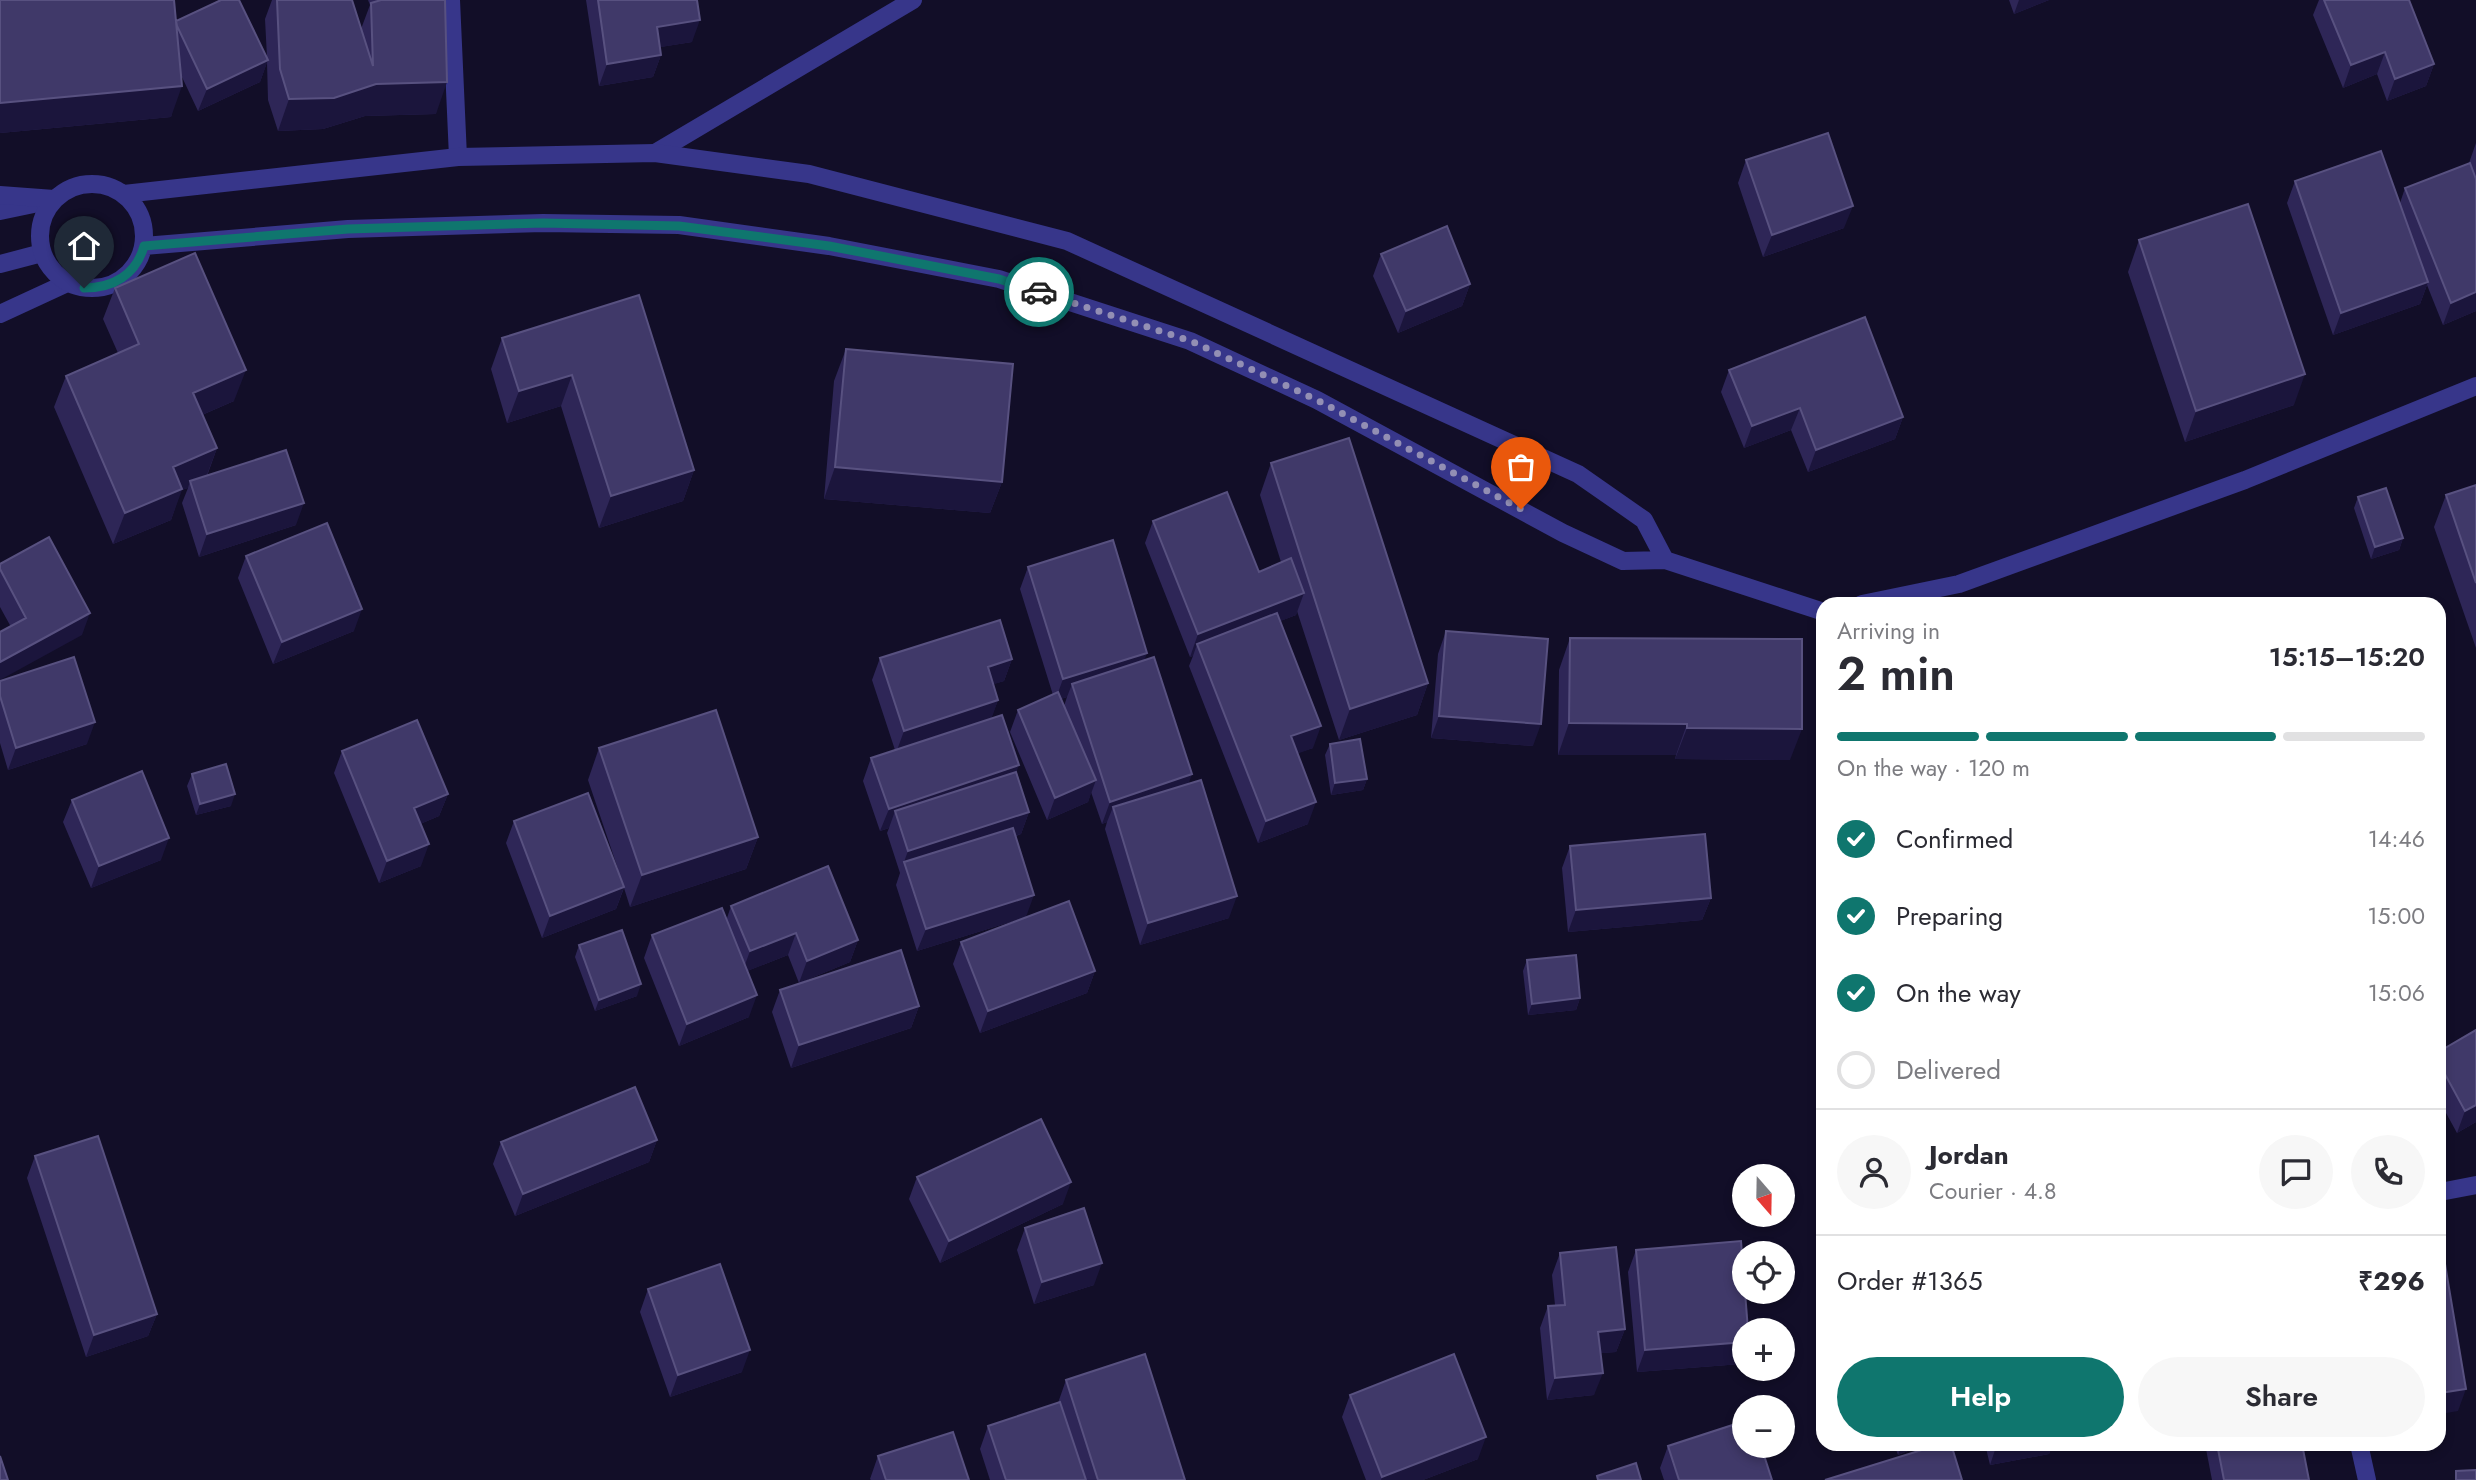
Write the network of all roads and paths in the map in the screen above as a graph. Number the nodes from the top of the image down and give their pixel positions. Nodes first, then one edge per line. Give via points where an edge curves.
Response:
1 (451, 0) edge
2 (914, 0) edge
3 (655, 153) junction
4 (458, 157) junction
5 (124, 194) junction
6 (0, 195) edge
7 (54, 199) junction
8 (0, 211) edge
9 (144, 246) junction
10 (42, 253) junction
11 (0, 264) edge
12 (67, 282) junction
13 (0, 314) edge
14 (2476, 386) edge
15 (1665, 560) junction
16 (1896, 597) edge
17 (1816, 610) edge
18 (2476, 1185) edge
19 (2446, 1191) edge
20 (2361, 1451) edge
21 (2367, 1480) edge

1 - 4 street
2 - 3 street
3 - 4 street
3 - 15 street via 809,174 1067,241 1578,474 1644,520
4 - 5 street
5 - 7 street via 90,183 73,186
5 - 9 street via 144,222
6 - 7 street
7 - 8 street
7 - 10 street via 40,225
9 - 12 street via 131,271 118,282 102,288
9 - 15 street via 348,229 543,223 679,226 829,246 999,279 1191,341 1317,400 1623,561
10 - 11 street
10 - 12 street
12 - 13 street
14 - 16 street via 2245,480 1959,584
15 - 17 street
18 - 19 street
20 - 21 street

